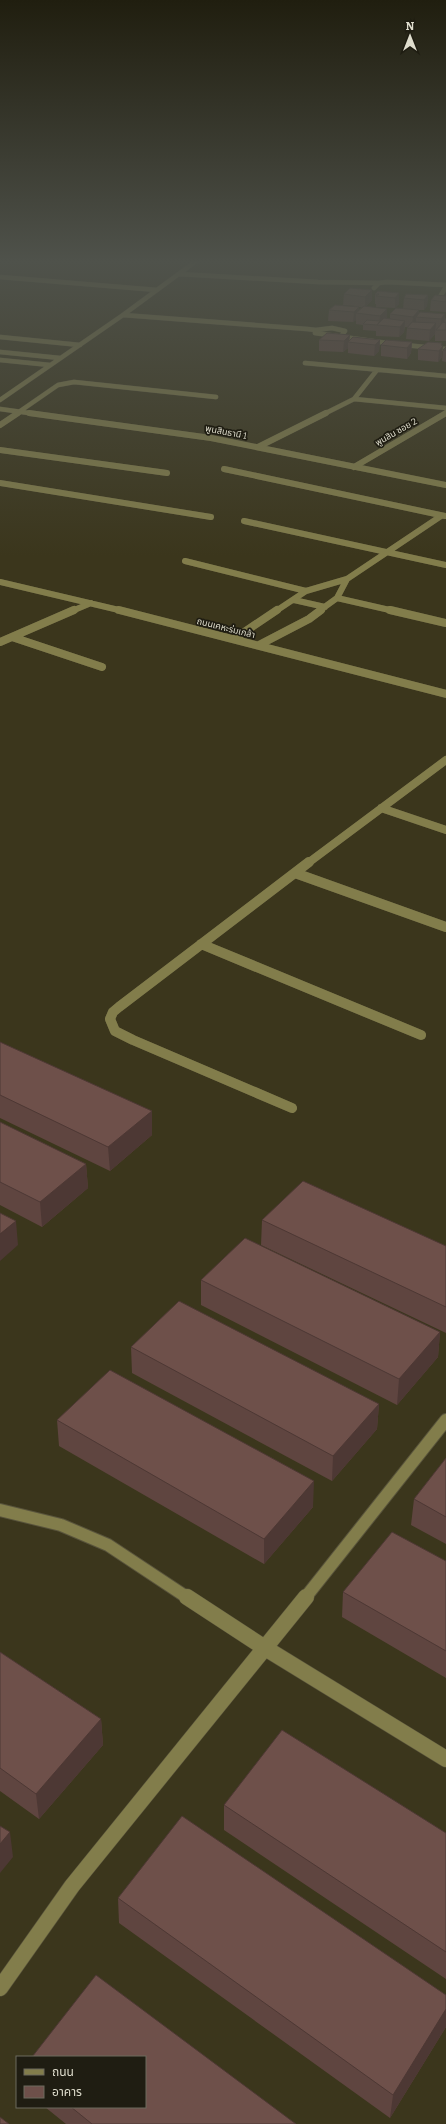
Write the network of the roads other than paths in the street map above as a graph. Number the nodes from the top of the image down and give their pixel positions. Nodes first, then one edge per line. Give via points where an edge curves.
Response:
1 (60, 358) edge
2 (0, 360) edge
3 (305, 363) dead end
4 (50, 365) junction
5 (377, 370) junction
6 (446, 376) edge
7 (216, 397) dead end
8 (354, 399) junction
9 (0, 400) edge
10 (446, 408) edge
11 (0, 409) edge
12 (18, 412) junction
13 (446, 413) edge
14 (0, 425) edge
15 (258, 447) junction
16 (0, 450) edge
17 (354, 467) junction
18 (224, 469) dead end
19 (167, 473) dead end
20 (0, 482) edge
21 (446, 485) edge
22 (443, 516) edge
23 (212, 517) dead end
24 (244, 520) dead end
25 (388, 552) junction
26 (185, 561) dead end
27 (446, 565) edge
28 (347, 579) junction
29 (0, 582) edge
30 (306, 591) junction
31 (338, 598) junction
32 (294, 600) junction
33 (91, 603) junction
34 (325, 607) junction
35 (446, 623) edge
36 (12, 637) junction
37 (234, 639) junction
38 (0, 642) edge
39 (259, 645) junction
40 (102, 667) dead end
41 (446, 694) edge
42 (446, 760) edge
43 (381, 808) junction
44 (446, 830) edge
45 (294, 873) junction
46 (446, 927) edge
47 (201, 944) junction
48 (420, 1035) dead end
49 (292, 1108) dead end
50 (446, 1420) edge
51 (0, 1510) edge
52 (265, 1648) junction
53 (446, 1759) edge
54 (0, 1988) edge

1 - 4 street
2 - 4 street
3 - 5 street
4 - 9 street
5 - 6 street
5 - 8 street
7 - 12 street via 74,382 58,385
8 - 10 street
8 - 15 street
11 - 12 street, พูนสินธานี 1
12 - 14 street
12 - 15 street, พูนสินธานี 1 via 204,437
13 - 17 street, พูนสิน ซอย 2
15 - 17 street, พูนสินธานี 1
16 - 19 street
17 - 21 street, พูนสินธานี 1
18 - 22 street
20 - 23 street
22 - 25 street
24 - 25 street
25 - 27 street
25 - 28 street
26 - 30 street
28 - 30 street
28 - 31 street
29 - 33 street, ถนนเคหะร่มเกล้า
30 - 32 street
31 - 34 street
31 - 35 street
32 - 34 street
32 - 37 street
33 - 36 street
33 - 37 street, ถนนเคหะร่มเกล้า
34 - 39 street via 309,619
36 - 38 street
36 - 40 street
37 - 39 street, ถนนเคหะร่มเกล้า
39 - 41 street, ถนนเคหะร่มเกล้า
42 - 43 street
43 - 44 street
43 - 45 street
45 - 46 street
45 - 47 street
47 - 48 street
47 - 49 street via 113,1012 111,1024 115,1030 133,1040
50 - 52 street
51 - 52 street via 61,1525 108,1545
52 - 53 street
52 - 54 street via 72,1886

